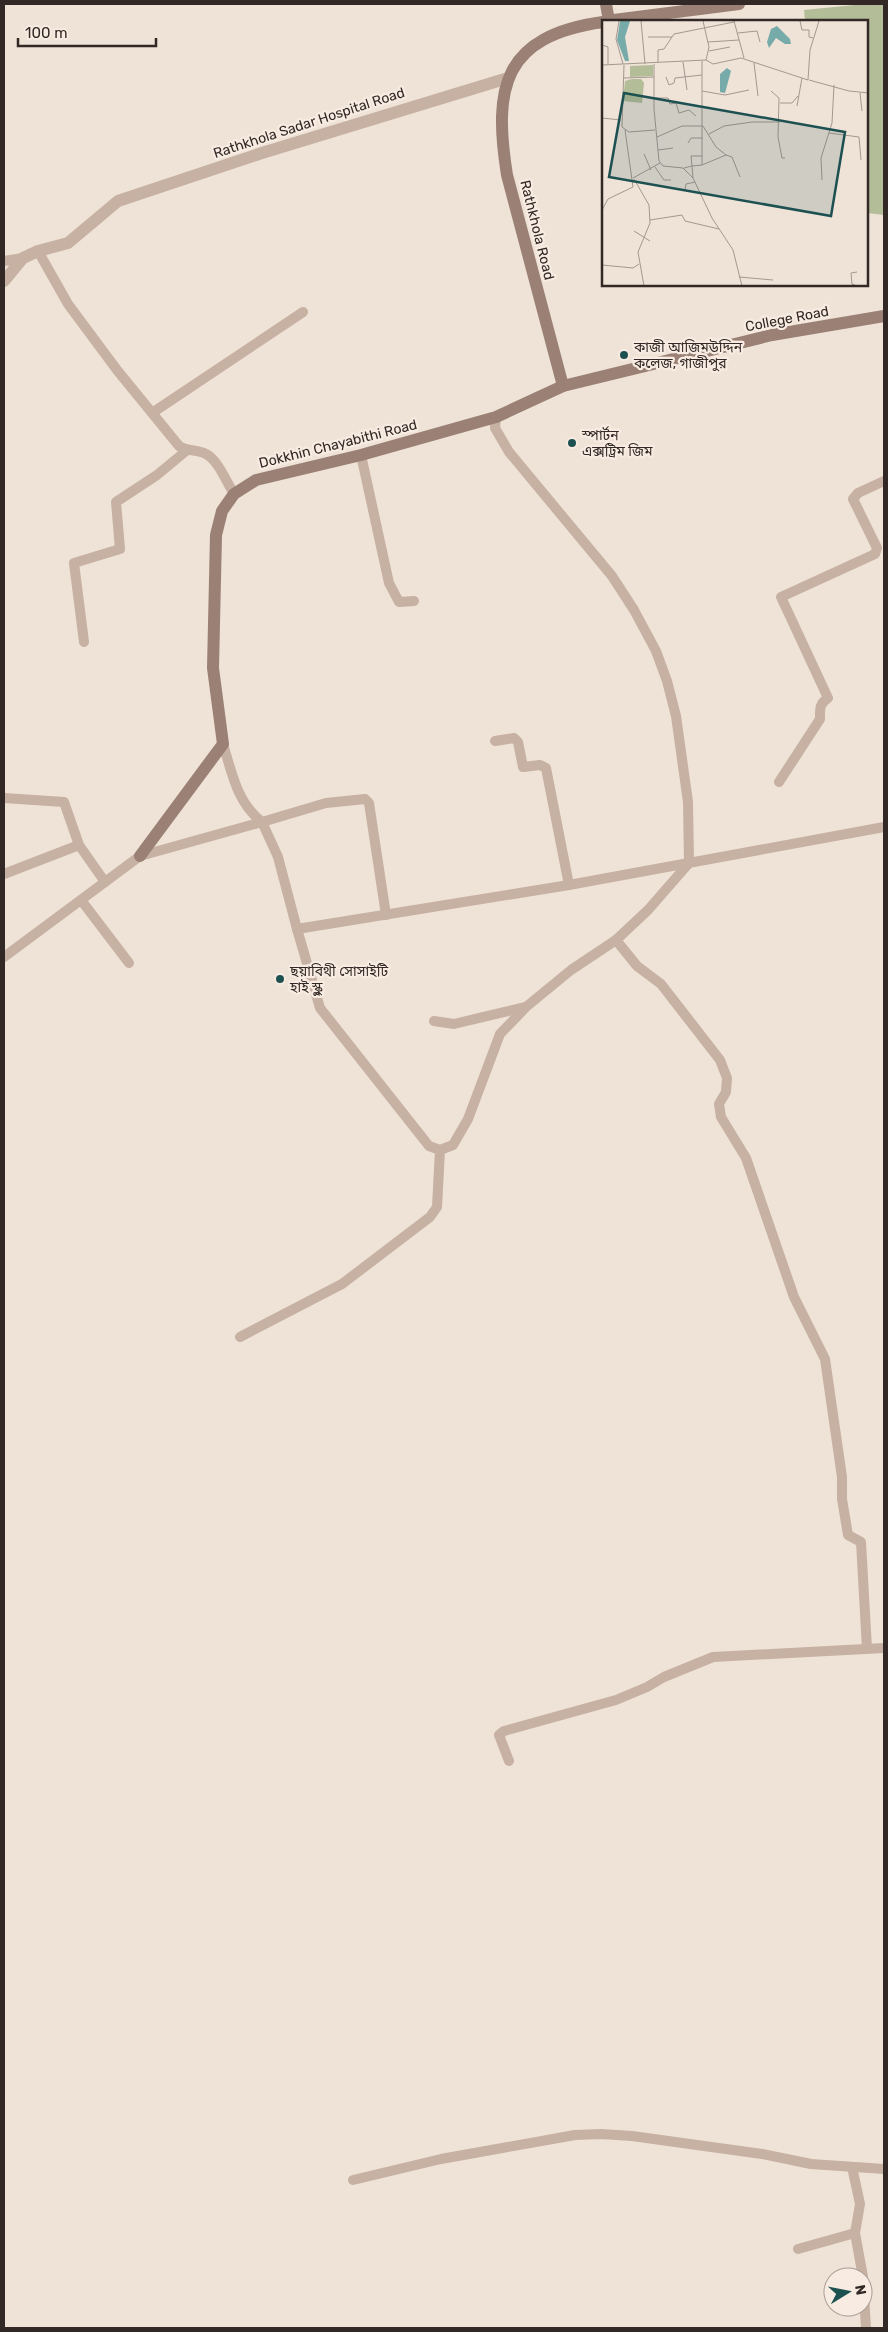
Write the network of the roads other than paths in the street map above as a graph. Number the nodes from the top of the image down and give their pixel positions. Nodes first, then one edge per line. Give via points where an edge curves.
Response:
1 (606, 4) edge
2 (739, 4) edge
3 (606, 20) edge
4 (614, 20) edge
5 (602, 22) edge
6 (508, 78) junction
7 (38, 251) junction
8 (23, 258) junction
9 (4, 261) edge
10 (4, 281) edge
11 (303, 312) dead end
12 (884, 316) edge
13 (563, 386) junction
14 (152, 413) junction
15 (496, 417) junction
16 (186, 451) junction
17 (361, 455) junction
18 (884, 481) edge
19 (234, 494) junction
20 (414, 601) dead end
21 (84, 642) dead end
22 (495, 740) dead end
23 (223, 744) junction
24 (779, 782) dead end
25 (4, 798) edge
26 (262, 822) junction
27 (884, 827) edge
28 (79, 845) junction
29 (140, 856) junction
30 (689, 863) junction
31 (4, 874) edge
32 (105, 882) junction
33 (569, 885) junction
34 (81, 900) junction
35 (386, 915) junction
36 (297, 929) junction
37 (616, 940) junction
38 (4, 957) edge
39 (128, 963) dead end
40 (526, 1007) junction
41 (434, 1021) dead end
42 (440, 1150) junction
43 (240, 1337) dead end
44 (884, 1648) edge
45 (867, 1649) junction
46 (509, 1761) dead end
47 (852, 2167) junction
48 (884, 2169) edge
49 (353, 2180) dead end
50 (855, 2234) junction
51 (798, 2249) dead end
52 (861, 2267) edge

1 - 3 main road
2 - 4 main road
5 - 6 main road via 539,43 521,59
6 - 7 street, Rathkhola Sadar Hospital Road via 271,150 118,201 68,244
6 - 13 main road, Rathkhola Road via 503,92 501,125 507,176
7 - 8 street, Rathkhola Sadar Hospital Road
7 - 14 street via 68,304
8 - 9 street
8 - 10 street
11 - 14 street
12 - 13 main road, College Road via 772,335
13 - 15 main road, College Road
14 - 16 street
15 - 17 main road, Dokkhin Chayabithi Road
15 - 30 street via 495,428 509,452 612,576 656,651 676,716 688,802
16 - 19 street via 206,453 213,459
16 - 21 street via 116,502 120,549 74,563
17 - 19 main road, Dokkhin Chayabithi Road via 256,480
17 - 20 street via 389,583 399,602
18 - 24 street via 858,493 854,500 877,548 875,554 781,597 828,698 821,704 820,718
19 - 23 main road, Dokkhin Chayabithi Road via 222,511 216,535 214,668
22 - 33 street via 514,738 518,742 523,767 540,765 546,768
23 - 26 street via 244,803
23 - 29 main road
25 - 28 street via 64,802
26 - 29 street
26 - 35 street via 326,803 365,799 369,803
26 - 36 street via 278,857
27 - 30 street
28 - 31 street
28 - 32 street
29 - 32 street
30 - 33 street
30 - 37 street via 648,910
32 - 34 street
33 - 35 street
34 - 38 street
34 - 39 street
35 - 36 street
36 - 42 street via 320,1008 429,1146
37 - 40 street via 571,970
37 - 45 street via 637,966 661,984 691,1020 720,1060 727,1078 726,1092 719,1104 720,1117 746,1158 794,1297 824,1359 842,1477 845,1526 848,1535 861,1542
40 - 41 street via 454,1024
40 - 42 street via 500,1034 470,1113 453,1144
42 - 43 street via 437,1207 430,1217 342,1284
44 - 45 street
45 - 46 street via 713,1656 616,1700 504,1731 499,1735
47 - 48 street
47 - 49 street via 810,2164 762,2154 601,2134 575,2135 441,2159
47 - 50 street via 860,2204
50 - 51 street
50 - 52 street

